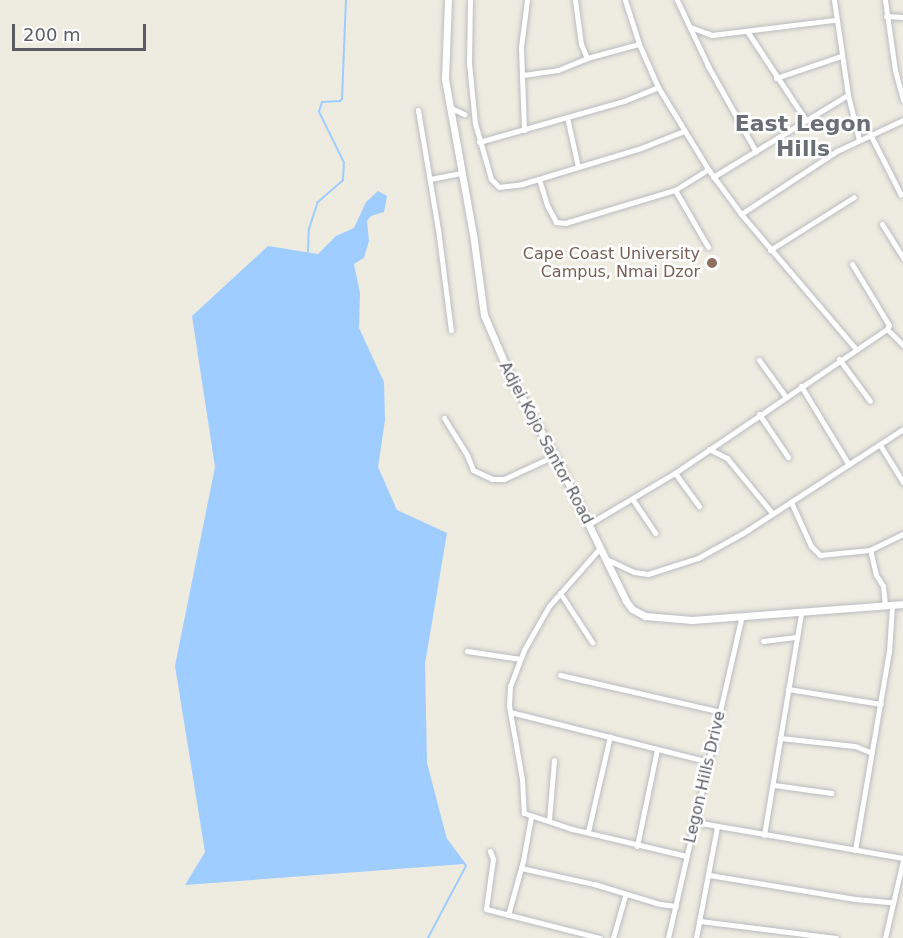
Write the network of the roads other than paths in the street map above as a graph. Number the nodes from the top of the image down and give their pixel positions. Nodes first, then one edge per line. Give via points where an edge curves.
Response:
1 (448, 0) edge
2 (470, 0) edge
3 (527, 0) edge
4 (575, 0) edge
5 (625, 0) edge
6 (677, 0) edge
7 (834, 0) edge
8 (885, 0) edge
9 (886, 16) junction
10 (903, 17) edge
11 (835, 20) junction
12 (689, 27) junction
13 (747, 30) junction
14 (639, 44) junction
15 (841, 56) junction
16 (587, 58) junction
17 (903, 69) edge
18 (895, 70) junction
19 (523, 75) junction
20 (776, 78) junction
21 (658, 87) junction
22 (848, 95) junction
23 (903, 100) edge
24 (449, 106) junction
25 (418, 110) dead end
26 (464, 114) dead end
27 (567, 117) junction
28 (805, 119) junction
29 (903, 120) edge
30 (524, 130) junction
31 (684, 131) junction
32 (870, 134) junction
33 (859, 140) junction
34 (479, 142) junction
35 (756, 152) junction
36 (578, 167) junction
37 (708, 169) junction
38 (462, 173) junction
39 (713, 177) junction
40 (430, 179) junction
41 (539, 179) junction
42 (675, 190) junction
43 (901, 195) dead end
44 (854, 197) dead end
45 (741, 214) junction
46 (882, 224) dead end
47 (708, 247) dead end
48 (770, 250) junction
49 (903, 258) edge
50 (852, 264) dead end
51 (887, 328) junction
52 (451, 330) dead end
53 (903, 345) edge
54 (855, 348) junction
55 (839, 359) junction
56 (759, 360) dead end
57 (801, 386) junction
58 (786, 397) junction
59 (870, 401) dead end
60 (759, 414) junction
61 (444, 418) dead end
62 (903, 429) edge
63 (880, 445) junction
64 (710, 449) junction
65 (554, 456) junction
66 (788, 457) dead end
67 (849, 465) junction
68 (675, 473) junction
69 (903, 482) edge
70 (633, 500) junction
71 (791, 502) junction
72 (699, 506) dead end
73 (772, 513) junction
74 (589, 524) junction
75 (655, 533) dead end
76 (903, 534) edge
77 (600, 548) junction
78 (870, 550) junction
79 (606, 559) junction
80 (560, 593) junction
81 (903, 604) edge
82 (888, 605) junction
83 (801, 613) junction
84 (742, 616) junction
85 (797, 637) junction
86 (763, 641) dead end
87 (592, 642) dead end
88 (467, 651) dead end
89 (520, 659) junction
90 (560, 675) dead end
91 (788, 689) junction
92 (880, 704) junction
93 (510, 712) junction
94 (721, 712) junction
95 (610, 736) junction
96 (780, 738) junction
97 (657, 749) junction
98 (872, 753) junction
99 (554, 760) dead end
100 (710, 762) junction
101 (774, 785) junction
102 (831, 793) dead end
103 (531, 817) junction
104 (549, 820) junction
105 (695, 822) junction
106 (717, 827) junction
107 (588, 832) junction
108 (764, 835) junction
109 (637, 846) junction
110 (855, 850) junction
111 (490, 851) dead end
112 (686, 856) junction
113 (903, 859) edge
114 (521, 868) junction
115 (709, 875) junction
116 (895, 893) junction
117 (903, 895) edge
118 (625, 896) junction
119 (891, 902) junction
120 (676, 906) junction
121 (508, 915) junction
122 (700, 921) junction
123 (600, 938) edge
124 (613, 938) edge
125 (668, 938) edge
126 (696, 938) edge
127 (836, 938) edge
128 (885, 938) edge

1 - 24 street, Adjei Kojo Santor Road via 445,80
2 - 34 street via 469,63
3 - 19 street via 521,47
4 - 16 street via 581,44
5 - 14 street
6 - 12 street
7 - 11 street
8 - 9 street
9 - 10 street
9 - 18 street
11 - 13 street
11 - 15 street
12 - 13 street via 712,35
12 - 35 street
13 - 20 street
14 - 16 street
14 - 21 street
15 - 20 street
15 - 22 street
16 - 19 street via 558,70
17 - 18 street
18 - 23 street
19 - 30 street
20 - 28 street
21 - 27 street
21 - 31 street
22 - 28 street
22 - 33 street
24 - 26 street
24 - 38 street, Adjei Kojo Santor Road
25 - 40 street
27 - 30 street
27 - 36 street
28 - 35 street
29 - 32 street
30 - 34 street
31 - 36 street
31 - 37 street
32 - 33 street
32 - 43 street
33 - 45 street
34 - 41 street via 491,179 499,187
35 - 39 street
36 - 41 street
37 - 39 street
37 - 42 street
38 - 40 street
38 - 65 street, Adjei Kojo Santor Road via 484,315 511,378
39 - 45 street
40 - 52 street
41 - 42 street via 556,222 565,223
42 - 47 street
44 - 48 street
45 - 48 street
46 - 49 street
48 - 54 street
50 - 51 street
51 - 53 street
51 - 54 street
54 - 55 street
55 - 57 street
55 - 59 street
56 - 58 street
57 - 58 street
57 - 67 street
58 - 60 street
60 - 64 street
60 - 66 street
61 - 65 street via 473,470 492,479 504,479
62 - 63 street
63 - 67 street
63 - 69 street
64 - 68 street
64 - 73 street via 727,458
65 - 74 street, Adjei Kojo Santor Road
67 - 71 street
68 - 70 street
68 - 72 street
70 - 74 street
70 - 75 street
71 - 73 street
71 - 78 street via 811,546 820,555
73 - 79 street via 714,551 656,573 634,572
74 - 77 street, Adjei Kojo Santor Road
76 - 78 street
77 - 79 street, Adjei Kojo Santor Road
77 - 80 street
78 - 82 street via 874,572
79 - 84 street, Adjei Kojo Santor Road via 626,601 645,616 692,620
80 - 87 street
80 - 89 street
81 - 82 street, Adjei Kojo Santor Road
82 - 83 street, Adjei Kojo Santor Road
82 - 92 street via 890,647
83 - 84 street, Adjei Kojo Santor Road
83 - 85 street
84 - 94 street, Legon Hills Drive
85 - 86 street
85 - 91 street
88 - 89 street
89 - 93 street via 510,686
90 - 94 street
91 - 92 street
91 - 96 street
92 - 98 street
93 - 95 street
93 - 103 street via 524,813
94 - 100 street, Legon Hills Drive
95 - 97 street
95 - 107 street
96 - 98 street via 855,746
96 - 101 street
97 - 100 street
97 - 109 street
98 - 110 street
99 - 104 street
100 - 105 street, Legon Hills Drive
101 - 102 street
101 - 108 street
103 - 104 street
103 - 114 street
104 - 107 street
105 - 106 street
105 - 112 street, Legon Hills Drive
106 - 108 street
106 - 115 street
107 - 109 street
108 - 110 street
109 - 112 street
110 - 113 street
111 - 121 street via 493,859 486,909
112 - 120 street, Legon Hills Drive
113 - 116 street
114 - 118 street via 594,884
114 - 121 street
115 - 119 street
115 - 122 street
116 - 117 street
116 - 119 street
118 - 120 street
118 - 124 street
119 - 128 street
120 - 125 street, Legon Hills Drive
121 - 123 street
122 - 126 street
122 - 127 street

